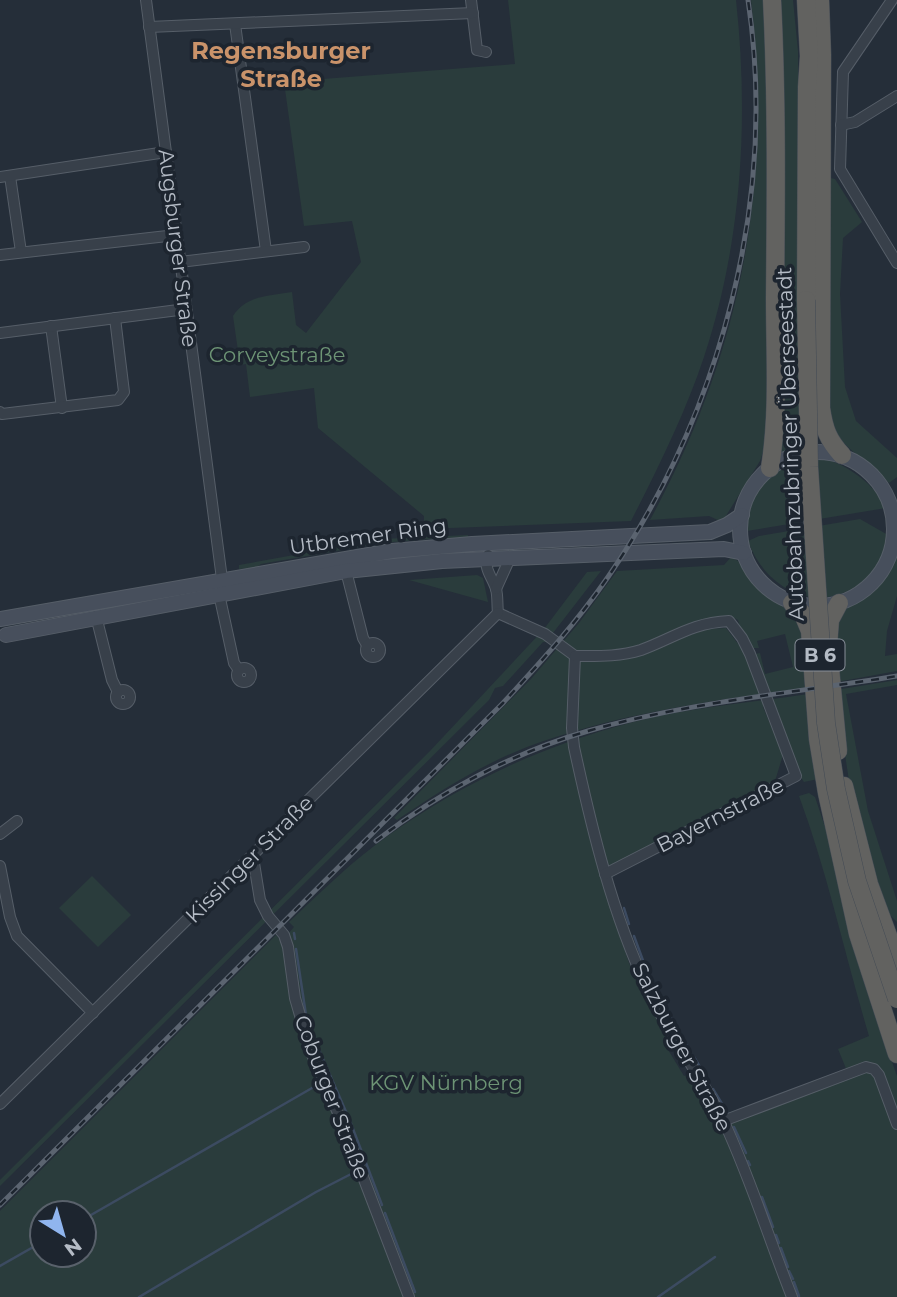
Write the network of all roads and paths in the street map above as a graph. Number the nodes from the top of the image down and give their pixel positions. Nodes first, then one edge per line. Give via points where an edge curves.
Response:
1 (146, 0) edge
2 (471, 0) edge
3 (772, 0) edge
4 (798, 0) edge
5 (806, 0) edge
6 (820, 0) edge
7 (892, 0) edge
8 (473, 13) junction
9 (235, 24) junction
10 (149, 27) junction
11 (480, 54) dead end
12 (807, 87) junction
13 (897, 96) edge
14 (841, 125) junction
15 (166, 152) junction
16 (5, 177) edge
17 (176, 234) junction
18 (304, 247) dead end
19 (266, 251) junction
20 (21, 252) junction
21 (0, 255) edge
22 (180, 262) junction
23 (897, 263) edge
24 (186, 309) junction
25 (115, 318) junction
26 (51, 326) junction
27 (0, 333) edge
28 (62, 408) junction
29 (1, 413) edge
30 (842, 456) junction
31 (770, 468) junction
32 (891, 495) edge
33 (742, 515) junction
34 (896, 532) edge
35 (494, 543) junction
36 (744, 553) junction
37 (510, 558) junction
38 (486, 559) junction
39 (346, 571) junction
40 (222, 579) junction
41 (496, 589) junction
42 (219, 594) junction
43 (792, 603) junction
44 (839, 603) junction
45 (0, 606) edge
46 (498, 613) junction
47 (96, 617) junction
48 (4, 625) edge
49 (368, 645) dead end
50 (575, 656) junction
51 (239, 670) dead end
52 (118, 692) dead end
53 (17, 821) dead end
54 (0, 834) edge
55 (253, 857) junction
56 (0, 866) edge
57 (605, 874) junction
58 (880, 912) junction
59 (897, 926) edge
60 (859, 934) junction
61 (894, 956) edge
62 (873, 981) junction
63 (897, 999) edge
64 (93, 1013) junction
65 (897, 1054) edge
66 (0, 1104) edge
67 (723, 1121) junction
68 (897, 1124) edge
69 (409, 1297) edge
70 (792, 1297) edge

1 - 10 street, Augsburger Straße
2 - 8 street
3 - 31 highway via 776,200 775,430
4 - 12 highway, Autobahnzubringer Überseestadt / B 6
5 - 12 highway, Autobahnzubringer Überseestadt / B 6
6 - 30 highway via 821,408 830,442
7 - 14 street via 843,72
8 - 9 street
8 - 11 street
9 - 10 street
9 - 19 street
10 - 15 street, Augsburger Straße
12 - 63 highway, Autobahnzubringer Überseestadt / B 6, bridge via 809,478 826,723 857,881
13 - 14 street via 855,122
14 - 23 street via 842,176
15 - 16 street
15 - 17 street, Augsburger Straße
16 - 20 street
17 - 20 street
17 - 22 street, Augsburger Straße
18 - 19 street
19 - 22 street
20 - 21 street
22 - 24 street, Augsburger Straße
24 - 25 street
24 - 40 street, Augsburger Straße
25 - 26 street
25 - 28 street via 122,397
26 - 27 street
26 - 28 street
28 - 29 street
30 - 31 main road via 798,454
30 - 32 main road
31 - 33 main road via 747,497
32 - 34 main road
33 - 35 main road, Utbremer Ring via 710,532
33 - 36 main road
34 - 44 main road via 882,572 856,596
35 - 38 street
35 - 40 main road, Utbremer Ring via 392,551
36 - 37 main road, Utbremer Ring via 724,549
36 - 43 main road via 764,584
37 - 38 main road, Utbremer Ring
37 - 41 street
38 - 39 main road, Utbremer Ring
38 - 41 street
39 - 42 main road, Utbremer Ring
39 - 49 street, Utbremer Ring
40 - 48 main road, Utbremer Ring
41 - 46 street
42 - 47 main road, Utbremer Ring
42 - 51 street
43 - 44 main road
43 - 60 highway, B 6 via 810,631 818,739
44 - 58 highway, B 6 via 830,620 828,647 837,742 845,791
45 - 48 main road
46 - 50 street via 545,634
46 - 55 street, Kissinger Straße
47 - 48 main road, Utbremer Ring
47 - 52 street
50 - 57 street, Salzburger Straße via 574,747
50 - 57 street, Bayernstraße via 640,650 687,628 729,621 750,654 796,776
53 - 54 street
55 - 64 street, Kissinger Straße
55 - 69 street, Coburger Straße via 260,900 288,947 295,998 310,1050
56 - 64 street via 17,936
57 - 67 street, Salzburger Straße via 649,993
58 - 59 highway
58 - 61 highway, B 6
60 - 61 highway via 871,948
60 - 62 highway, B 6
61 - 62 highway
62 - 65 highway, B 6
64 - 66 street, Kissinger Straße
67 - 68 street via 866,1067 879,1075
67 - 70 street, Salzburger Straße

